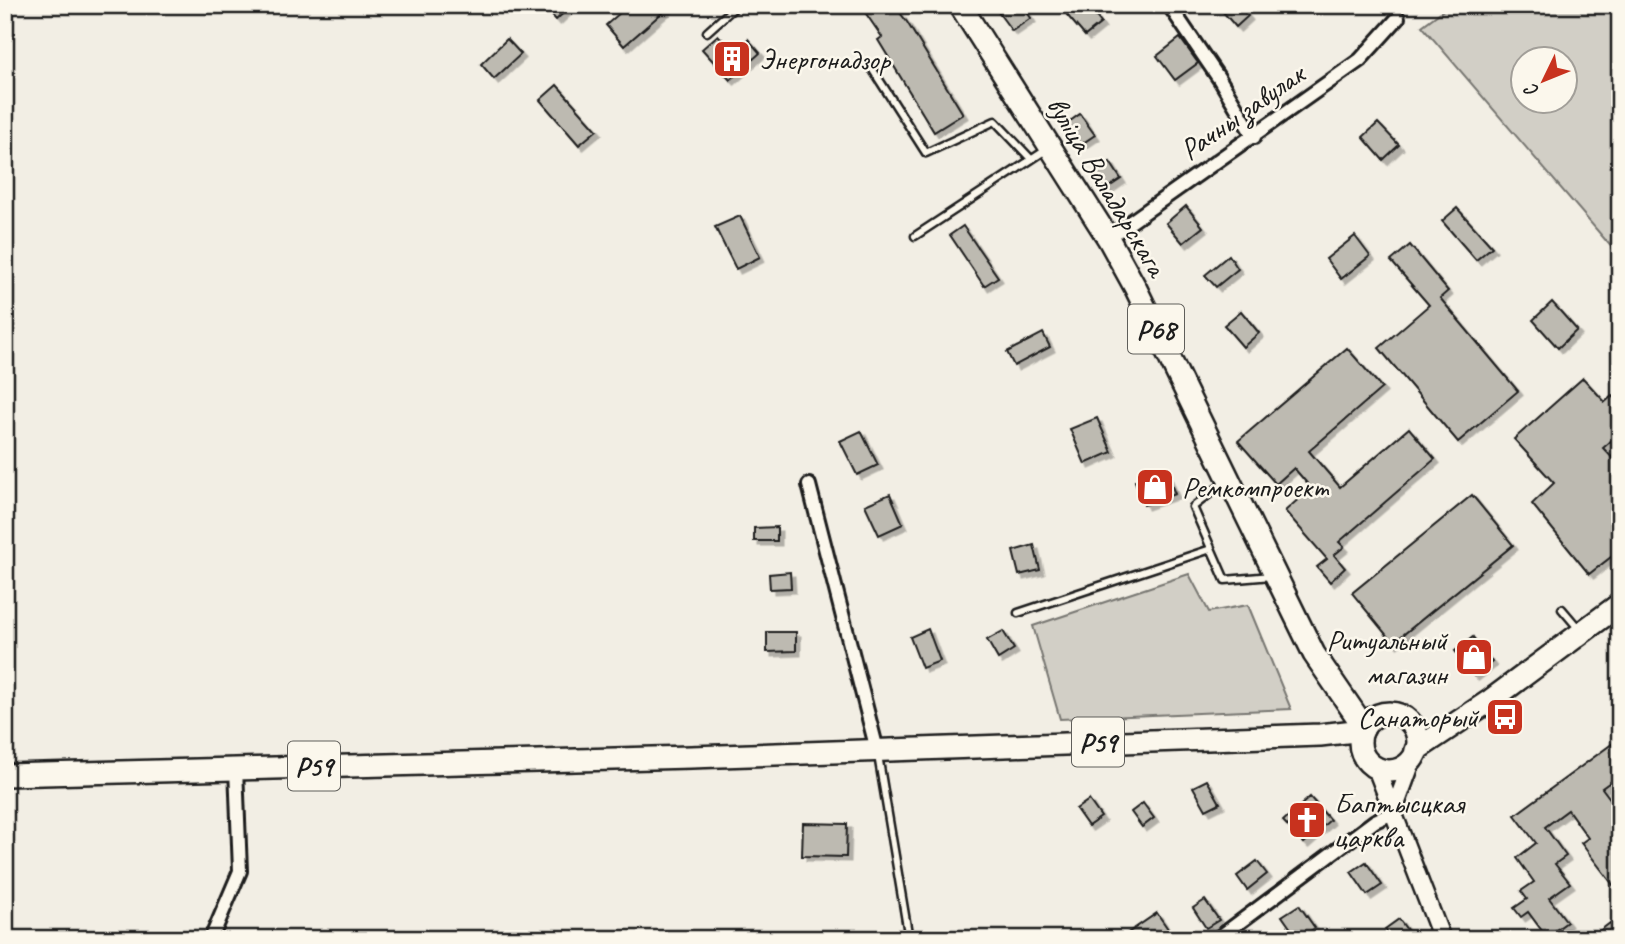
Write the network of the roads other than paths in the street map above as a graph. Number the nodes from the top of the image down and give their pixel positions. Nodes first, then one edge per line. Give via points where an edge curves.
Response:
1 (737, 5) edge
2 (960, 5) edge
3 (1169, 5) edge
4 (1398, 19) dead end
5 (707, 32) dead end
6 (871, 66) dead end
7 (1254, 137) junction
8 (1050, 147) junction
9 (1031, 159) junction
10 (915, 236) dead end
11 (1108, 238) junction
12 (1229, 478) junction
13 (808, 485) dead end
14 (1211, 549) junction
15 (1277, 576) junction
16 (1620, 604) edge
17 (1562, 609) dead end
18 (1018, 613) dead end
19 (1582, 632) junction
20 (1323, 668) junction
21 (1382, 714) junction
22 (1467, 716) junction
23 (1407, 720) junction
24 (1363, 736) junction
25 (877, 750) junction
26 (1415, 753) junction
27 (236, 768) junction
28 (1376, 768) junction
29 (5, 775) edge
30 (1393, 813) junction
31 (211, 939) edge
32 (909, 939) edge
33 (1217, 939) edge
34 (1441, 939) edge

1 - 5 lane
2 - 8 main road, вуліца Валадарскага / Р68
3 - 7 street
4 - 7 street, Рачны завулак via 1360,60
6 - 9 lane via 926,153 995,121
7 - 11 street, Рачны завулак
8 - 9 lane
8 - 11 main road, вуліца Валадарскага / Р68
9 - 10 lane
11 - 12 main road, вуліца Валадарскага / Р68
12 - 14 lane via 1193,507
12 - 15 main road, вуліца Валадарскага / Р68
13 - 25 street
14 - 15 lane via 1225,580
14 - 18 lane
15 - 20 main road, вуліца Валадарскага / Р68
16 - 19 main road, Р68
17 - 19 lane
19 - 22 main road, Р68
20 - 21 main road, вуліца Валадарскага / Р68 via 1356,699
20 - 24 main road, вуліца Валадарскага / Р68
21 - 23 main road, Р68
21 - 24 main road via 1372,719
22 - 23 main road, Р68 via 1440,723
22 - 26 main road, Р68
23 - 26 main road via 1416,734
24 - 25 main road, Р59
24 - 28 main road, Р68 via 1369,764
25 - 27 main road, Р59
25 - 32 lane
26 - 28 main road, Р68 via 1397,770
26 - 30 street
27 - 29 main road, Р59
27 - 31 street via 240,871
28 - 30 street
30 - 33 street via 1375,821
30 - 34 street

